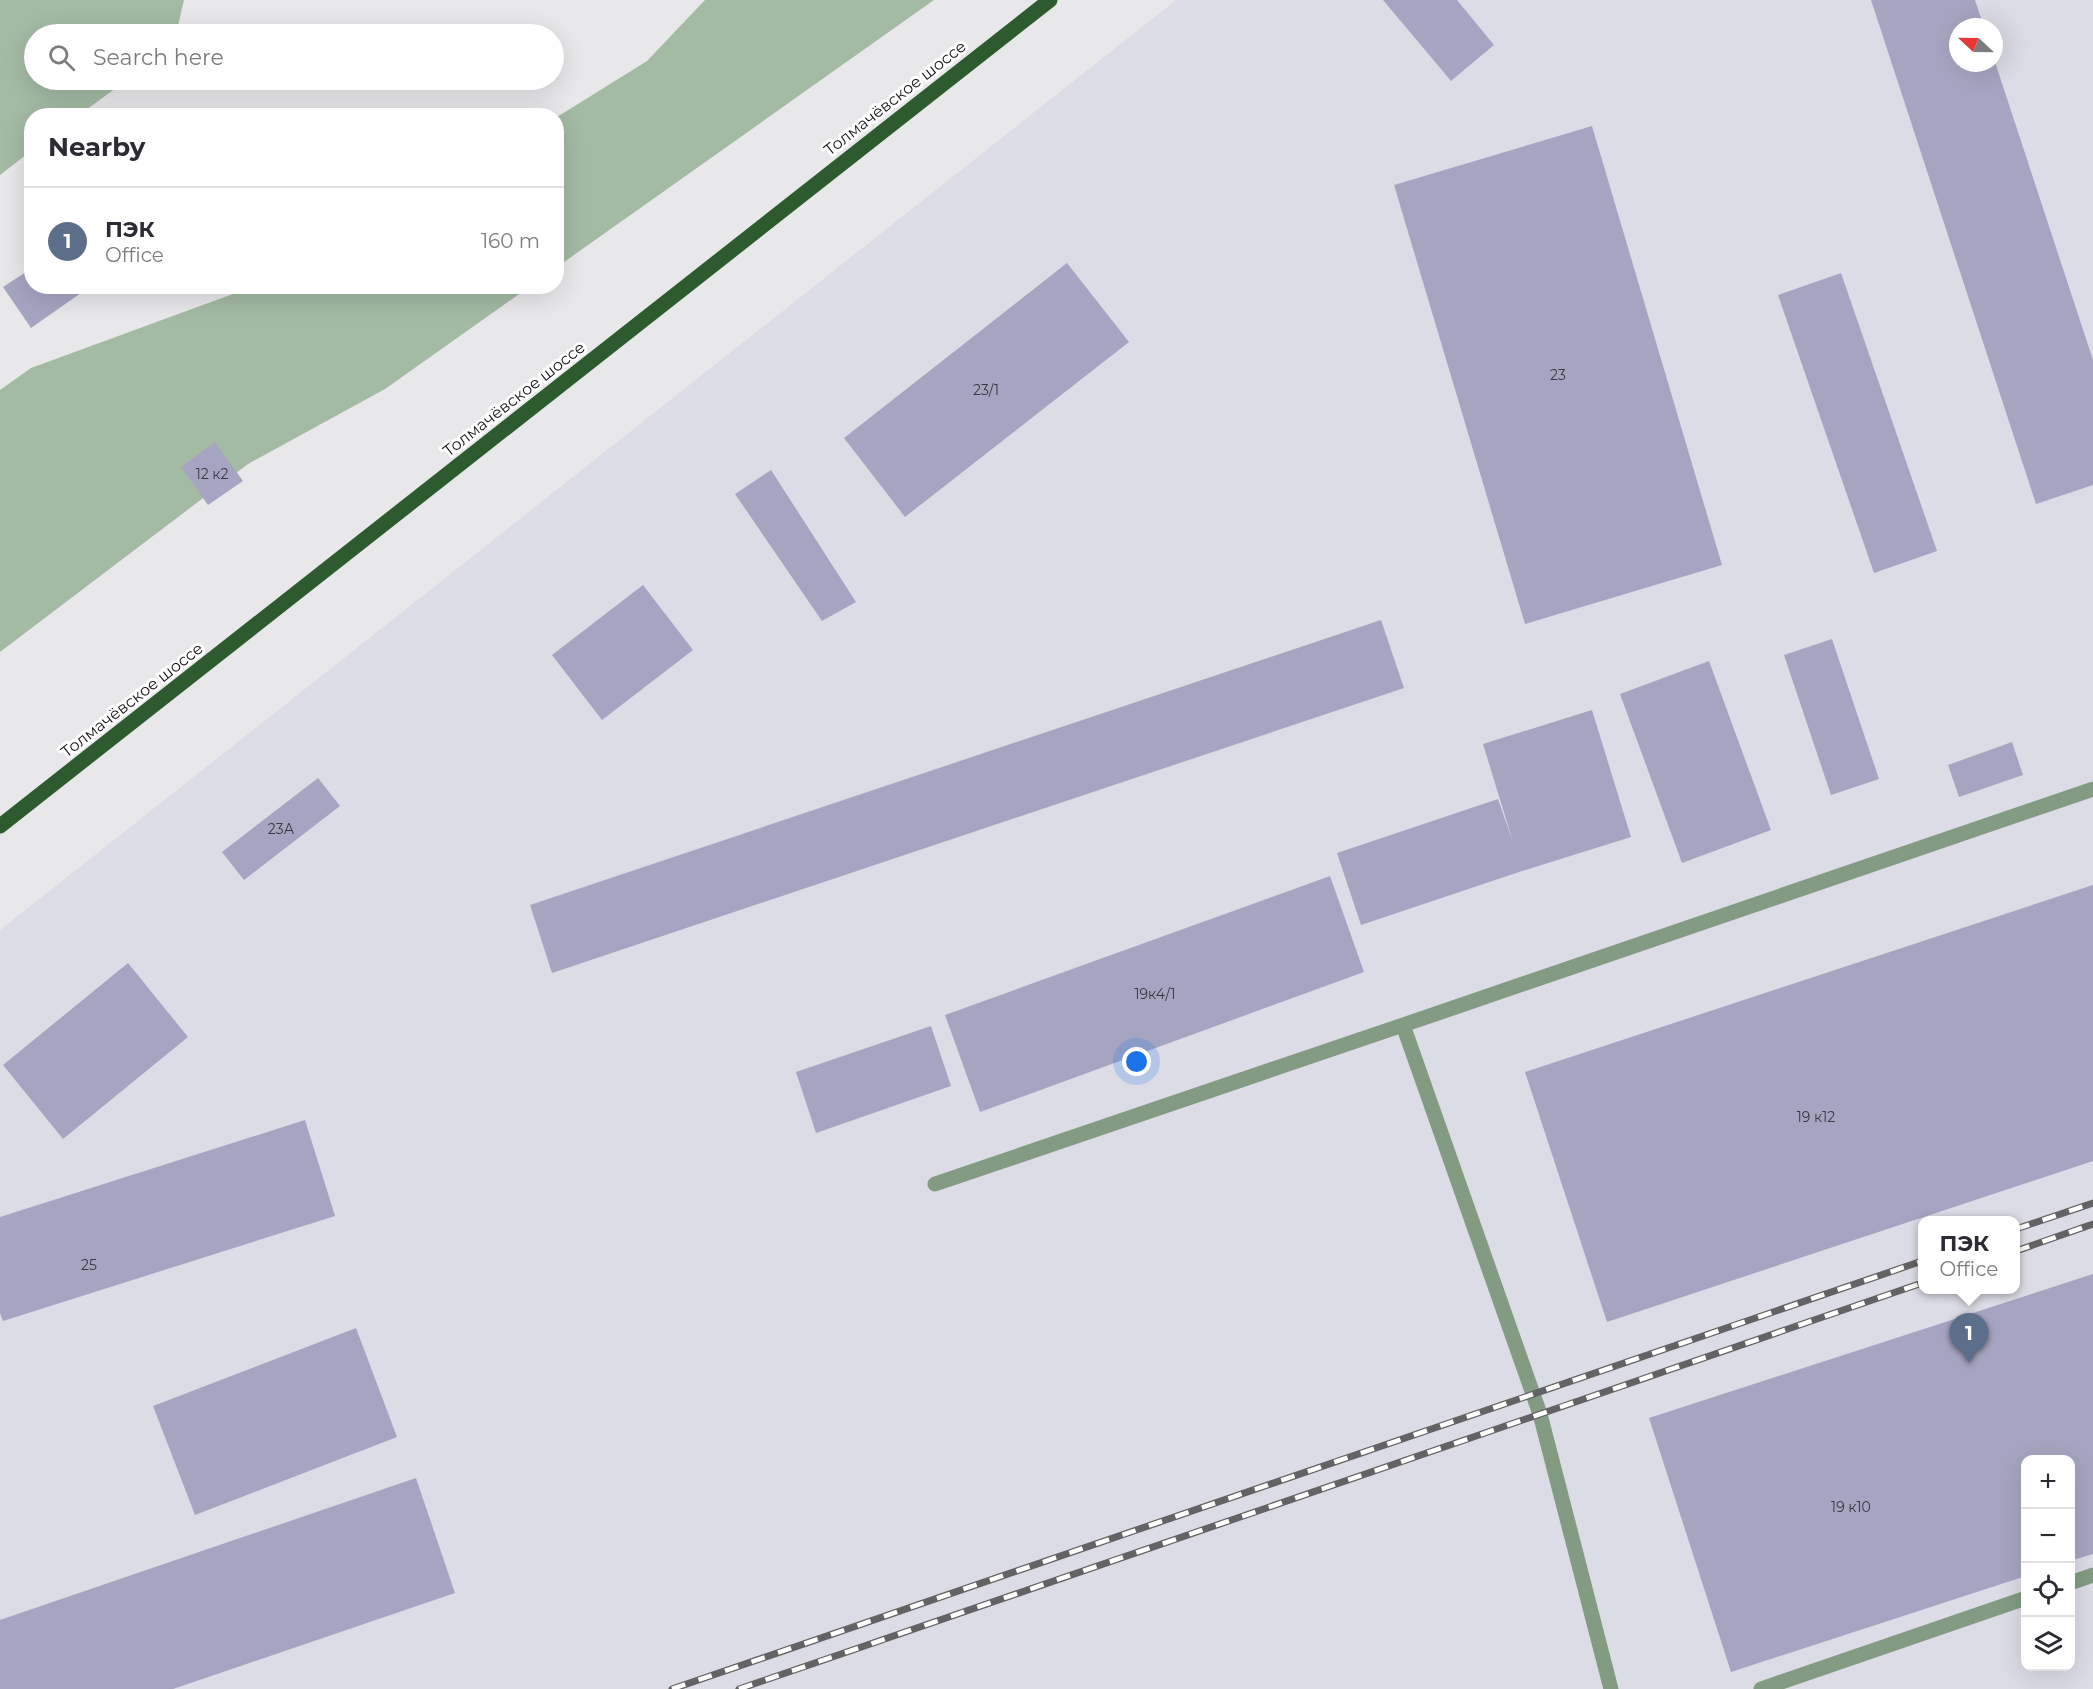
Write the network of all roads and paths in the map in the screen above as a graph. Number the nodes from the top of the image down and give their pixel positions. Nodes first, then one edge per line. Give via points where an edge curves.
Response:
1 (1050, 0) edge
2 (2093, 789) edge
3 (0, 826) edge
4 (1403, 1024) junction
5 (935, 1184) dead end
6 (2093, 1575) edge
7 (2075, 1581) edge
8 (2021, 1599) edge
9 (1611, 1689) edge
10 (1761, 1689) edge

1 - 3 main road, Толмачёвское шоссе
2 - 4 lane
4 - 5 lane
4 - 9 lane via 1540,1414
6 - 7 lane
8 - 10 lane

